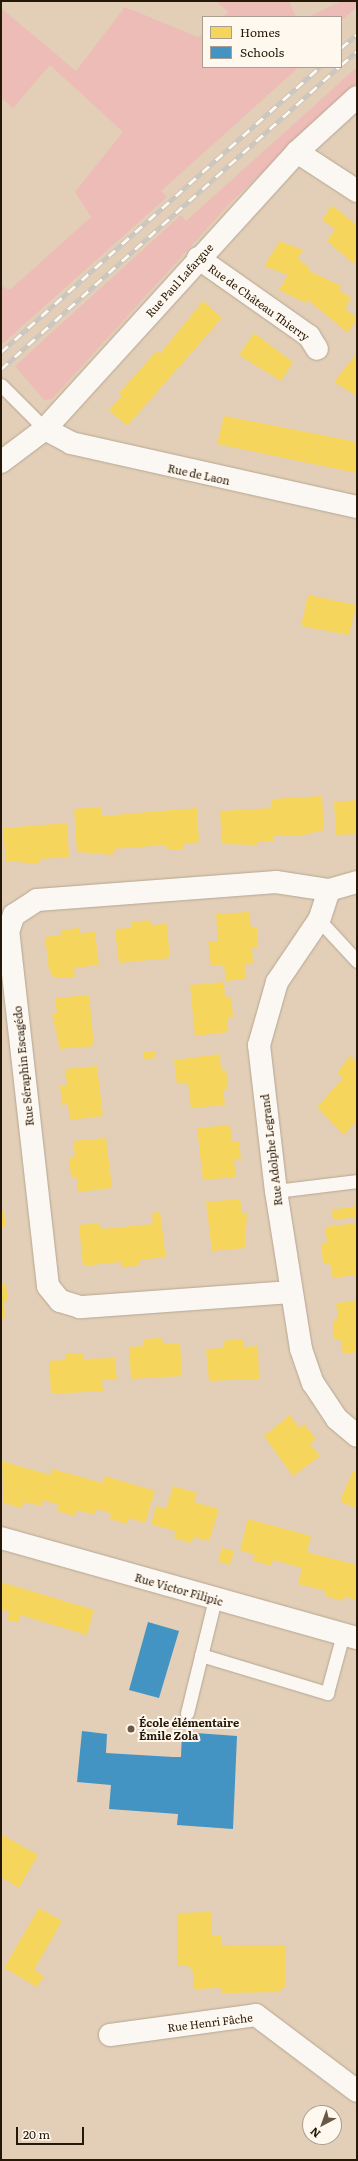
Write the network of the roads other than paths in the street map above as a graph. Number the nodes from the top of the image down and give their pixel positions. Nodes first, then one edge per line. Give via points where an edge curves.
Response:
1 (357, 97) edge
2 (297, 152) junction
3 (357, 191) edge
4 (198, 258) junction
5 (317, 349) dead end
6 (1, 385) edge
7 (45, 428) junction
8 (1, 462) edge
9 (357, 507) edge
10 (357, 882) edge
11 (329, 890) junction
12 (319, 920) junction
13 (357, 961) edge
14 (357, 1181) edge
15 (276, 1191) junction
16 (291, 1292) junction
17 (357, 1436) edge
18 (1, 1538) edge
19 (215, 1599) junction
20 (350, 1636) edge
21 (201, 1655) junction
22 (187, 1713) dead end
23 (110, 2035) dead end
24 (357, 2091) edge

1 - 2 street, Rue Paul Lafargue
2 - 3 street
2 - 4 street, Rue Paul Lafargue
4 - 5 street, Rue de Château Thierry via 309,336
4 - 7 street, Rue Paul Lafargue
6 - 7 lane
7 - 8 street, Rue Paul Lafargue
7 - 9 street, Rue de Laon via 72,444
10 - 11 street
11 - 12 street, Rue Adolphe Legrand
11 - 16 street, Rue Séraphin Escagédo via 276,882 37,900 14,915 8,932 48,1286 60,1301 80,1308
12 - 13 lane
12 - 15 street, Rue Adolphe Legrand via 277,982 259,1045
14 - 15 lane
15 - 16 street, Rue Adolphe Legrand
16 - 17 street, Rue Adolphe Legrand via 301,1349 314,1383 337,1419
18 - 19 street, Rue Victor Filipic
19 - 20 street, Rue Victor Filipic
19 - 21 lane
20 - 21 lane via 327,1693
21 - 22 lane
23 - 24 street, Rue Henri Fâche via 256,2015

